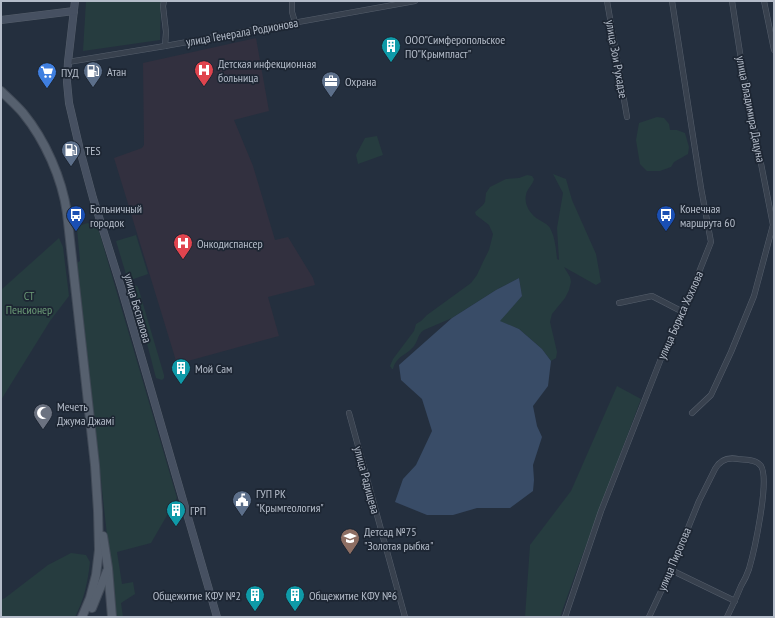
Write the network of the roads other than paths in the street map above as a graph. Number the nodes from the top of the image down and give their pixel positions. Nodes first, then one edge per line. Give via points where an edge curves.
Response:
1 (75, 1) edge
2 (164, 1) edge
3 (292, 1) edge
4 (415, 1) edge
5 (607, 1) edge
6 (672, 1) edge
7 (732, 1) edge
8 (764, 1) edge
9 (74, 11) junction
10 (1, 20) edge
11 (295, 22) junction
12 (165, 46) junction
13 (774, 50) edge
14 (68, 62) junction
15 (1, 91) edge
16 (627, 117) dead end
17 (619, 303) dead end
18 (683, 312) junction
19 (349, 413) dead end
20 (692, 413) dead end
21 (97, 490) junction
22 (99, 537) junction
23 (108, 568) junction
24 (670, 570) junction
25 (104, 579) junction
26 (735, 601) junction
27 (82, 617) edge
28 (88, 617) edge
29 (111, 617) edge
30 (218, 617) edge
31 (405, 617) edge
32 (565, 617) edge
33 (649, 617) edge
34 (727, 617) edge

1 - 9 main road, улица Беспалова
2 - 12 street
3 - 11 street
4 - 11 street, улица Генерала Родионова
5 - 16 street, улица Зои Рухадзе
6 - 18 street, улица Бориса Хохлова via 711,242
7 - 20 street, улица Владимира Дацуна via 773,225 754,296 731,352 711,395
8 - 13 street
9 - 10 main road
9 - 14 main road, улица Беспалова
11 - 12 street, улица Генерала Родионова
12 - 14 street, улица Генерала Родионова
14 - 30 main road, улица Беспалова via 69,99 80,150
15 - 21 main road via 23,113 42,141 66,204
17 - 18 street via 652,296
18 - 32 street, улица Бориса Хохлова via 664,351 601,511
19 - 31 street, улица Радищева
21 - 22 main road
21 - 23 main road
22 - 25 main road
22 - 27 main road via 94,587
23 - 25 main road
23 - 29 main road
24 - 26 street
24 - 26 street, улица Пирогова via 699,501 718,464 728,458 754,461 762,467 761,515 748,570
24 - 33 street, улица Пирогова
25 - 28 main road
25 - 29 main road
26 - 34 street

